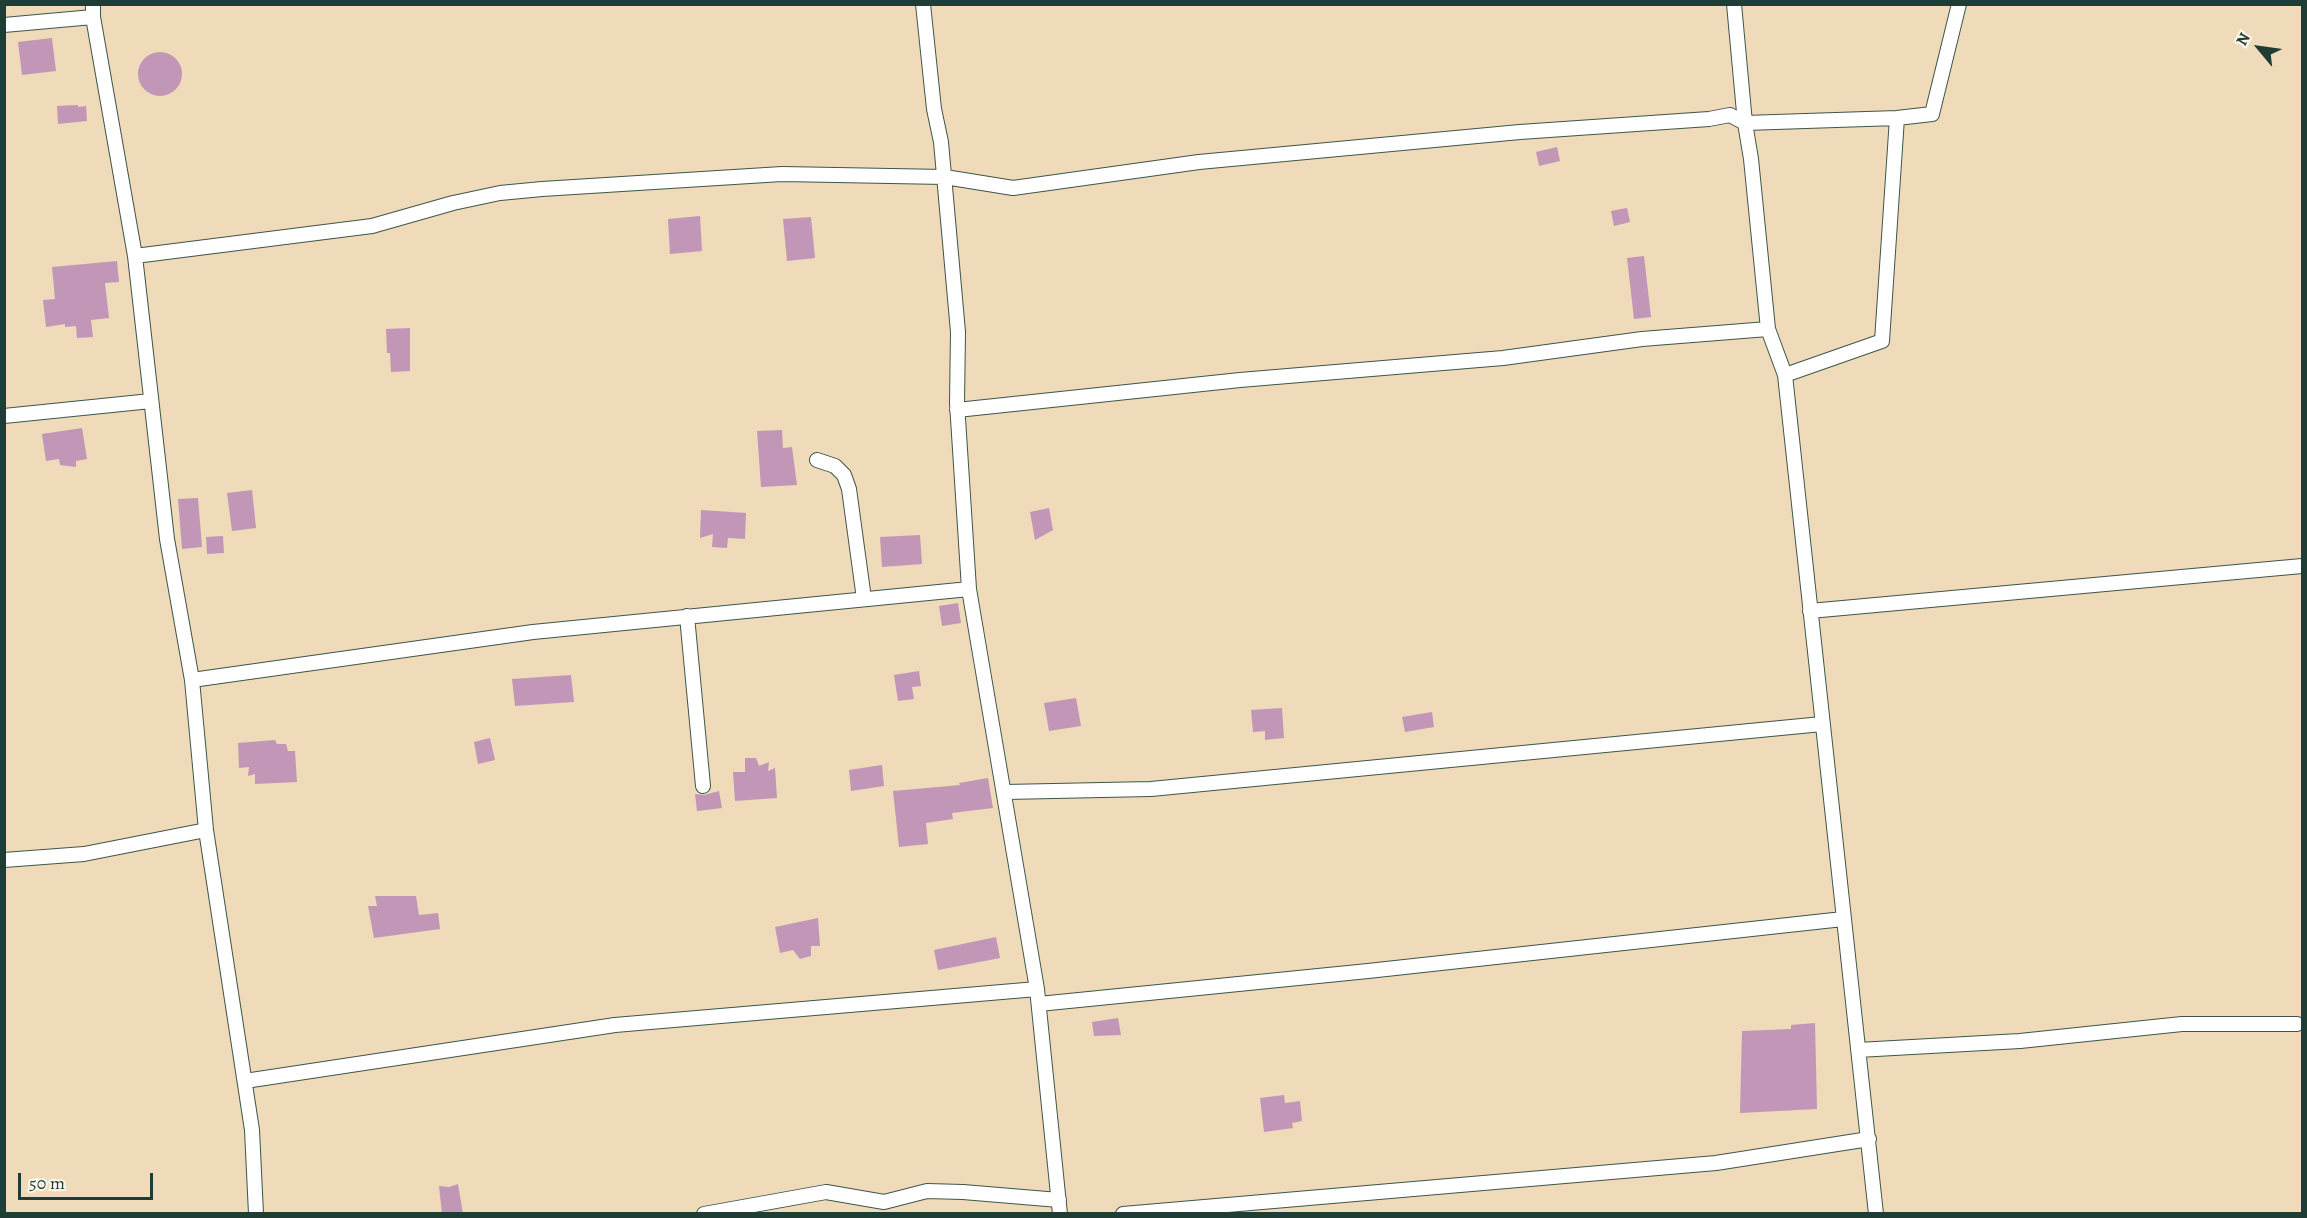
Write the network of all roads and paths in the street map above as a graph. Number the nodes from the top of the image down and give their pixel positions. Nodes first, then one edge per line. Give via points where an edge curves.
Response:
1 (923, 4) edge
2 (1734, 4) edge
3 (1959, 4) edge
4 (93, 11) edge
5 (4, 25) edge
6 (1897, 118) junction
7 (1745, 123) junction
8 (945, 177) junction
9 (135, 256) junction
10 (1768, 329) junction
11 (1785, 375) junction
12 (151, 401) junction
13 (957, 410) junction
14 (4, 416) edge
15 (817, 460) dead end
16 (2302, 566) edge
17 (969, 589) junction
18 (864, 599) junction
19 (1810, 611) junction
20 (687, 616) junction
21 (192, 680) junction
22 (1822, 724) junction
23 (703, 786) dead end
24 (1005, 792) junction
25 (206, 830) junction
26 (4, 860) edge
27 (1844, 919) junction
28 (1037, 989) junction
29 (1039, 1004) junction
30 (2297, 1024) dead end
31 (1858, 1050) junction
32 (245, 1081) junction
33 (1869, 1139) junction
34 (1060, 1207) edge
35 (255, 1214) edge
36 (704, 1214) edge
37 (1123, 1214) edge
38 (1876, 1214) edge

1 - 8 street
2 - 7 street
3 - 6 street via 1932,114
4 - 5 street
4 - 9 street
6 - 7 street
6 - 11 street via 1882,341
7 - 8 street via 1730,115 1508,133 1199,162 1013,188
7 - 10 street
8 - 9 street via 782,174 500,193 372,226
8 - 13 street via 958,332
9 - 12 street
10 - 11 street
10 - 13 street
11 - 19 street
12 - 14 street
12 - 21 street via 167,539
13 - 17 street
15 - 18 street via 835,466 844,475 849,489
16 - 19 street
17 - 18 street
17 - 24 street
18 - 20 street
19 - 22 street
20 - 21 street via 533,632
20 - 23 street
21 - 25 street
22 - 24 street via 1151,789
22 - 27 street
24 - 28 street
25 - 26 street via 84,854
25 - 32 street
27 - 29 street
27 - 31 street
28 - 29 street
28 - 32 street via 615,1025
29 - 34 street
30 - 31 street via 2182,1024 2009,1042
31 - 33 street
32 - 35 street via 252,1130
33 - 37 street via 1716,1163
33 - 38 street
34 - 36 street via 963,1192 927,1191 884,1202 826,1192

